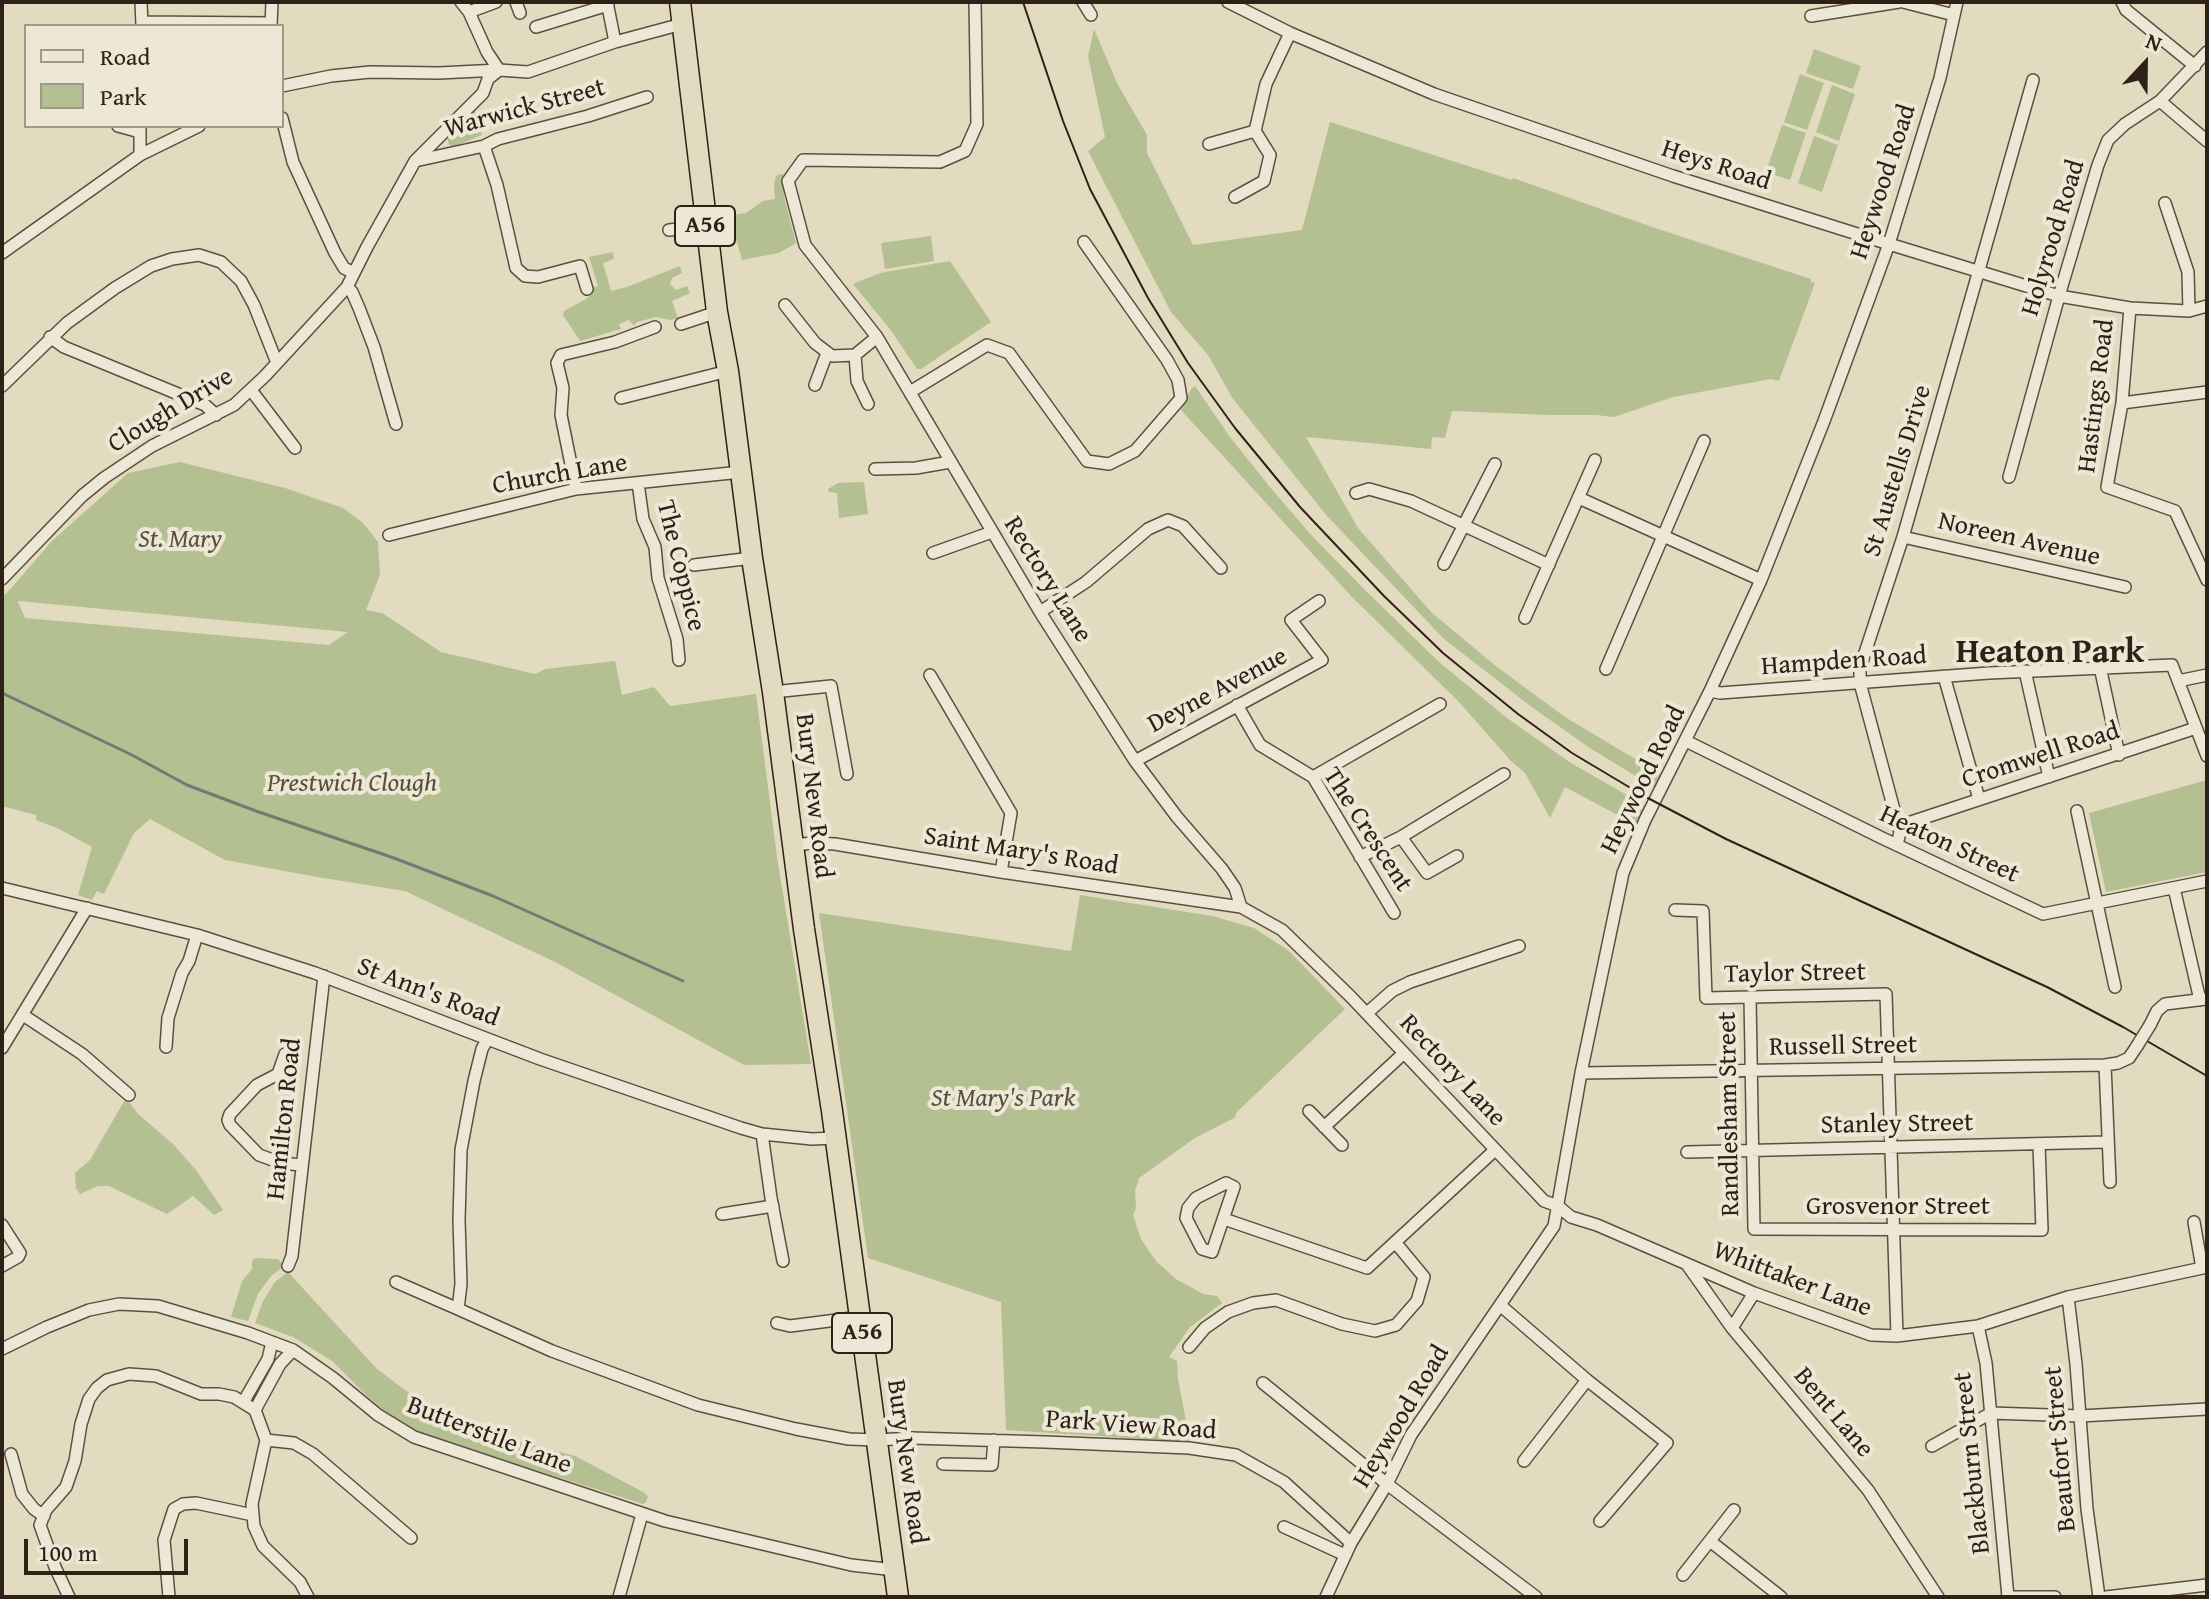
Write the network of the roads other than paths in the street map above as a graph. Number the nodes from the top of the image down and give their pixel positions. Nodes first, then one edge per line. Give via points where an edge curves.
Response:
1 (141, 2) edge
2 (272, 2) edge
3 (496, 2) edge
4 (680, 2) edge
5 (975, 2) edge
6 (1083, 2) edge
7 (1228, 2) edge
8 (1901, 2) edge
9 (1957, 2) edge
10 (2122, 2) edge
11 (607, 4) edge
12 (465, 7) edge
13 (1091, 15) dead end
14 (1954, 15) junction
15 (1811, 16) dead end
16 (142, 24) edge
17 (271, 24) edge
18 (682, 24) junction
19 (536, 27) dead end
20 (1290, 33) junction
21 (615, 42) junction
22 (2207, 52) edge
23 (2195, 66) junction
24 (499, 70) junction
25 (2033, 80) dead end
26 (284, 86) edge
27 (647, 97) dead end
28 (2160, 101) junction
29 (284, 126) edge
30 (195, 128) edge
31 (140, 129) edge
32 (1255, 131) junction
33 (2207, 141) edge
34 (1209, 144) dead end
35 (484, 146) junction
36 (140, 155) junction
37 (415, 161) junction
38 (1235, 197) dead end
39 (2165, 203) dead end
40 (706, 226) junction
41 (669, 230) dead end
42 (1084, 242) dead end
43 (1889, 244) junction
44 (2, 253) edge
45 (1980, 272) junction
46 (354, 273) junction
47 (347, 287) junction
48 (587, 289) dead end
49 (2059, 296) junction
50 (785, 305) dead end
51 (2207, 306) edge
52 (2130, 308) junction
53 (2189, 311) junction
54 (717, 312) junction
55 (681, 324) dead end
56 (655, 327) dead end
57 (50, 337) junction
58 (877, 337) junction
59 (827, 353) junction
60 (855, 355) junction
61 (277, 363) junction
62 (728, 371) junction
63 (815, 385) dead end
64 (2, 386) edge
65 (251, 390) junction
66 (910, 392) junction
67 (2207, 392) edge
68 (621, 398) dead end
69 (2122, 403) junction
70 (868, 404) dead end
71 (216, 415) junction
72 (396, 424) dead end
73 (1704, 441) dead end
74 (295, 448) dead end
75 (1595, 460) dead end
76 (950, 462) junction
77 (1495, 464) dead end
78 (875, 469) dead end
79 (741, 472) junction
80 (2009, 477) dead end
81 (638, 483) junction
82 (576, 489) junction
83 (1356, 493) dead end
84 (1579, 498) junction
85 (1465, 526) junction
86 (992, 532) junction
87 (389, 535) dead end
88 (1664, 536) junction
89 (1903, 537) junction
90 (933, 553) dead end
91 (752, 558) junction
92 (1444, 564) dead end
93 (694, 565) dead end
94 (1549, 565) junction
95 (1221, 568) dead end
96 (2206, 577) edge
97 (2, 579) edge
98 (1761, 580) junction
99 (2125, 587) dead end
100 (1319, 601) dead end
101 (1040, 612) junction
102 (1525, 618) dead end
103 (679, 660) dead end
104 (2100, 667) junction
105 (1606, 669) dead end
106 (2025, 671) junction
107 (930, 675) dead end
108 (2207, 675) edge
109 (1944, 676) junction
110 (2178, 681) junction
111 (1860, 683) junction
112 (1710, 691) junction
113 (773, 692) junction
114 (1440, 704) dead end
115 (1237, 705) junction
116 (2196, 728) junction
117 (1686, 741) junction
118 (2119, 755) junction
119 (2207, 756) edge
120 (1135, 761) junction
121 (847, 774) dead end
122 (1504, 774) dead end
123 (1313, 777) junction
124 (2049, 777) junction
125 (1979, 799) junction
126 (2077, 811) dead end
127 (1899, 826) junction
128 (1401, 837) junction
129 (794, 845) junction
130 (1897, 845) junction
131 (1457, 856) dead end
132 (1360, 857) junction
133 (1001, 872) junction
134 (2207, 881) edge
135 (2, 888) edge
136 (2174, 888) junction
137 (2096, 905) junction
138 (1241, 907) junction
139 (87, 908) junction
140 (1675, 910) dead end
141 (1394, 913) dead end
142 (197, 935) junction
143 (1519, 946) dead end
144 (324, 976) junction
145 (2115, 987) dead end
146 (1750, 997) junction
147 (2203, 1000) edge
148 (1367, 1013) junction
149 (23, 1015) junction
150 (487, 1040) junction
151 (166, 1047) dead end
152 (2, 1048) edge
153 (1404, 1053) junction
154 (285, 1054) dead end
155 (2105, 1065) junction
156 (1888, 1068) junction
157 (1752, 1071) junction
158 (1581, 1073) junction
159 (129, 1095) dead end
160 (1309, 1111) dead end
161 (1324, 1127) junction
162 (762, 1134) junction
163 (835, 1138) junction
164 (2107, 1142) junction
165 (2039, 1144) junction
166 (1342, 1145) dead end
167 (1890, 1147) junction
168 (1495, 1150) junction
169 (1754, 1151) junction
170 (1687, 1152) dead end
171 (301, 1165) junction
172 (2110, 1182) dead end
173 (773, 1206) junction
174 (1558, 1206) junction
175 (722, 1214) dead end
176 (1224, 1219) junction
177 (2194, 1222) dead end
178 (2, 1225) edge
179 (1754, 1229) joint
180 (1892, 1230) junction
181 (1395, 1242) junction
182 (783, 1261) dead end
183 (1687, 1264) junction
184 (2, 1266) edge
185 (288, 1266) dead end
186 (2205, 1267) edge
187 (396, 1282) dead end
188 (1754, 1293) junction
189 (2068, 1297) junction
190 (1500, 1305) junction
191 (458, 1309) junction
192 (860, 1317) junction
193 (777, 1323) dead end
194 (1978, 1326) junction
195 (1732, 1328) junction
196 (1897, 1336) junction
197 (272, 1342) junction
198 (1189, 1347) dead end
199 (2, 1349) edge
200 (293, 1350) junction
201 (1587, 1380) junction
202 (1263, 1383) dead end
203 (244, 1401) junction
204 (2207, 1409) edge
205 (255, 1410) junction
206 (1991, 1413) junction
207 (2080, 1416) junction
208 (266, 1440) junction
209 (877, 1440) junction
210 (994, 1440) junction
211 (1932, 1446) dead end
212 (11, 1454) dead end
213 (1524, 1461) dead end
214 (943, 1464) dead end
215 (1387, 1484) junction
216 (1734, 1510) dead end
217 (642, 1514) junction
218 (253, 1515) junction
219 (44, 1516) junction
220 (1600, 1521) dead end
221 (1284, 1527) dead end
222 (411, 1538) dead end
223 (1710, 1541) junction
224 (1348, 1549) junction
225 (895, 1570) junction
226 (1683, 1575) dead end
227 (2207, 1585) edge
228 (69, 1597) edge
229 (169, 1597) edge
230 (308, 1597) edge
231 (619, 1597) edge
232 (898, 1597) edge
233 (1326, 1597) edge
234 (1536, 1597) edge
235 (1781, 1597) edge
236 (1938, 1597) edge
237 (2008, 1597) edge
238 (2055, 1597) edge
239 (2099, 1597) edge
240 (2106, 1597) edge

1 - 16 street
2 - 17 street
3 - 12 street
4 - 18 highway, Bury New Road / A56
5 - 58 street, Rectory Lane via 977,124 965,151 940,162 803,160 788,181 805,245
6 - 13 street
7 - 20 street, Heys Road
8 - 14 street
8 - 15 street
9 - 14 street, Heywood Road
10 - 23 street
11 - 19 street
11 - 21 street
12 - 24 street
14 - 43 street, Heywood Road
18 - 21 street
18 - 40 highway, Bury New Road / A56
20 - 32 street via 1266,84
20 - 43 street, Heys Road via 1510,121
21 - 24 street via 528,72
22 - 23 street, Holyrood Road
23 - 28 street, Holyrood Road
24 - 26 street via 370,72
24 - 37 street, Clough Drive
25 - 45 street, St Austells Drive
27 - 35 street, Warwick Street
28 - 33 street
28 - 49 street, Holyrood Road via 2108,140
29 - 46 street via 293,162 340,262
30 - 36 street
31 - 36 street
32 - 34 street
32 - 38 street via 1270,155 1264,181
35 - 37 street, Warwick Street
35 - 48 street via 516,268 538,277 580,266
36 - 44 street
37 - 46 street, Clough Drive
39 - 53 street via 2188,272
40 - 41 street
40 - 54 highway, Bury New Road / A56
42 - 66 street via 1178,380 1181,398 1135,451 1109,464 1087,461 1009,353 987,345
43 - 45 street, Heys Road
43 - 98 street, Heywood Road
45 - 49 street, Heys Road
45 - 89 street, St Austells Drive
46 - 47 street, Clough Drive
47 - 61 street, Clough Drive
47 - 72 street via 374,347
49 - 52 street, Heys Road
49 - 80 street, Holyrood Road
50 - 59 street
51 - 53 street, Heys Road
52 - 53 street, Heys Road
52 - 69 street, Hastings Road
54 - 55 street
54 - 62 highway, Bury New Road / A56
56 - 82 street via 561,355 557,363
57 - 61 street via 151,266 199,255 221,262 241,281
57 - 64 street
57 - 71 street via 205,405
58 - 60 street
58 - 66 street, Rectory Lane
59 - 60 street
59 - 63 street
60 - 70 street via 857,381
61 - 65 street, Clough Drive
62 - 68 street
62 - 79 highway, Bury New Road / A56
65 - 71 street, Clough Drive
65 - 74 street
66 - 76 street, Rectory Lane
67 - 69 street
69 - 96 street, Hastings Road via 2107,487 2175,511
71 - 97 street, Clough Drive via 152,446 104,478
73 - 88 street
75 - 84 street
76 - 78 street
76 - 86 street, Rectory Lane
77 - 85 street
79 - 81 street, Church Lane
79 - 91 highway, Bury New Road / A56
81 - 82 street, Church Lane
81 - 103 street, The Coppice
82 - 87 street, Church Lane
83 - 85 street via 1369,489 1392,494
84 - 88 street
84 - 94 street
85 - 92 street
85 - 94 street
86 - 90 street
86 - 101 street, Rectory Lane
88 - 98 street
88 - 105 street
89 - 99 street, Noreen Avenue
89 - 111 street, St Austells Drive via 1860,668
91 - 93 street
91 - 113 highway, Bury New Road / A56
94 - 102 street
95 - 101 street via 1183,526 1168,520 1148,529 1086,582
98 - 112 street, Heywood Road
100 - 115 street, Deyne Avenue via 1291,620 1322,660
101 - 120 street, Rectory Lane
104 - 106 street, Hampden Road
104 - 110 street, Hampden Road via 2172,665
104 - 118 street
106 - 109 street, Hampden Road
106 - 124 street
107 - 133 street via 1011,813
108 - 110 street
109 - 111 street, Hampden Road
109 - 125 street
110 - 116 street
111 - 112 street, Hampden Road
111 - 127 street
112 - 117 street, Heywood Road
113 - 121 street via 831,686
113 - 129 highway, Bury New Road / A56
114 - 123 street
115 - 120 street, Deyne Avenue
115 - 123 street, The Crescent via 1260,745
116 - 118 street, Cromwell Road
116 - 119 street
117 - 130 street, Heaton Street
117 - 158 street, Heywood Road via 1623,873
118 - 124 street, Cromwell Road
120 - 138 street, Rectory Lane via 1222,869
122 - 128 street
123 - 132 street, The Crescent
124 - 125 street, Cromwell Road
125 - 127 street, Cromwell Road
126 - 137 street
127 - 130 street
128 - 131 street via 1427,873
128 - 132 street
129 - 133 street, Saint Mary's Road via 835,844
129 - 163 highway, Bury New Road / A56
130 - 137 street, Heaton Street via 2043,914
132 - 141 street, The Crescent
133 - 138 street, Saint Mary's Road
134 - 136 street, Heaton Street
135 - 139 street, St Ann's Road
136 - 137 street, Heaton Street
136 - 147 street
137 - 145 street
138 - 148 street, Rectory Lane via 1282,930
139 - 142 street, St Ann's Road
139 - 149 street
140 - 146 street, Taylor Street via 1703,911 1706,998
142 - 144 street, St Ann's Road
142 - 151 street via 168,1018
143 - 148 street via 1410,982
144 - 150 street, St Ann's Road
144 - 171 street, Hamilton Road
146 - 156 street, Taylor Street via 1886,994
146 - 157 street, Randlesham Street
147 - 155 street, bridge via 2165,1004 2129,1058
148 - 153 street, Rectory Lane
149 - 152 street
149 - 159 street via 82,1054
150 - 162 street, St Ann's Road
150 - 191 street via 461,1150
153 - 161 street
153 - 168 street, Rectory Lane
154 - 171 street via 278,1074 257,1085 228,1120 259,1155
155 - 156 street, Russell Street
155 - 164 street
156 - 157 street, Russell Street
156 - 167 street
157 - 158 street, Russell Street
157 - 169 street, Randlesham Street
158 - 174 street, Heywood Road
160 - 161 street
161 - 166 street
162 - 163 street, St Ann's Road
162 - 173 street
163 - 192 highway, Bury New Road / A56
164 - 165 street, Stanley Street
164 - 172 street
165 - 167 street, Stanley Street
165 - 180 street, Grosvenor Street via 2042,1230
167 - 169 street, Stanley Street
167 - 180 street
168 - 174 street, Rectory Lane via 1544,1201
168 - 181 street
169 - 170 street, Stanley Street
169 - 179 street, Randlesham Street
171 - 185 street, Hamilton Road
173 - 175 street
173 - 182 street
174 - 183 street, Whittaker Lane via 1571,1217
174 - 190 street, Heywood Road via 1550,1234
176 - 176 street via 1212,1252 1202,1249 1186,1218 1196,1198 1226,1183 1234,1187
176 - 181 street via 1367,1268
177 - 186 street
178 - 184 street via 20,1253
179 - 180 street, Grosvenor Street
180 - 196 street
181 - 198 street via 1424,1277 1417,1301 1396,1325 1375,1331 1276,1300 1228,1312
183 - 188 street, Whittaker Lane
183 - 195 street, Bent Lane
186 - 189 street, Whittaker Lane
187 - 191 street, Park View Road
188 - 195 street
188 - 196 street, Whittaker Lane via 1871,1335
189 - 194 street, Whittaker Lane
189 - 207 street, Beaufort Street
190 - 201 street
190 - 215 street, Heywood Road via 1411,1435
191 - 209 street, Park View Road via 552,1351 698,1405 796,1429
192 - 193 street
192 - 209 highway, Bury New Road / A56
194 - 196 street, Whittaker Lane
194 - 206 street, Blackburn Street
195 - 236 street, Bent Lane via 1868,1490
197 - 199 street, Butterstile Lane via 158,1306 119,1304 89,1310
197 - 200 street, Butterstile Lane
197 - 203 street
200 - 205 street
200 - 217 street, Butterstile Lane via 414,1437
201 - 213 street
201 - 220 street via 1667,1443
202 - 215 street
203 - 205 street
203 - 219 street via 201,1394 156,1376 129,1374 107,1380 89,1399 66,1487
204 - 207 street
205 - 208 street
206 - 207 street
206 - 211 street
206 - 237 street, Blackburn Street
207 - 239 street, Beaufort Street
208 - 218 street
208 - 222 street via 294,1443 313,1454
209 - 210 street, Park View Road
209 - 225 highway, Bury New Road / A56
210 - 214 street via 992,1465
210 - 224 street, Park View Road via 1189,1448 1236,1455 1284,1482
212 - 219 street via 22,1494
215 - 224 street, Heywood Road
215 - 234 street
216 - 223 street
217 - 225 street, Butterstile Lane via 851,1565
217 - 231 street
218 - 229 street via 196,1503 174,1509 164,1540
218 - 230 street via 263,1546
219 - 228 street via 40,1525
221 - 224 street
223 - 226 street
223 - 235 street
224 - 233 street, Heywood Road
225 - 232 highway, Bury New Road / A56
227 - 240 street
237 - 238 street

